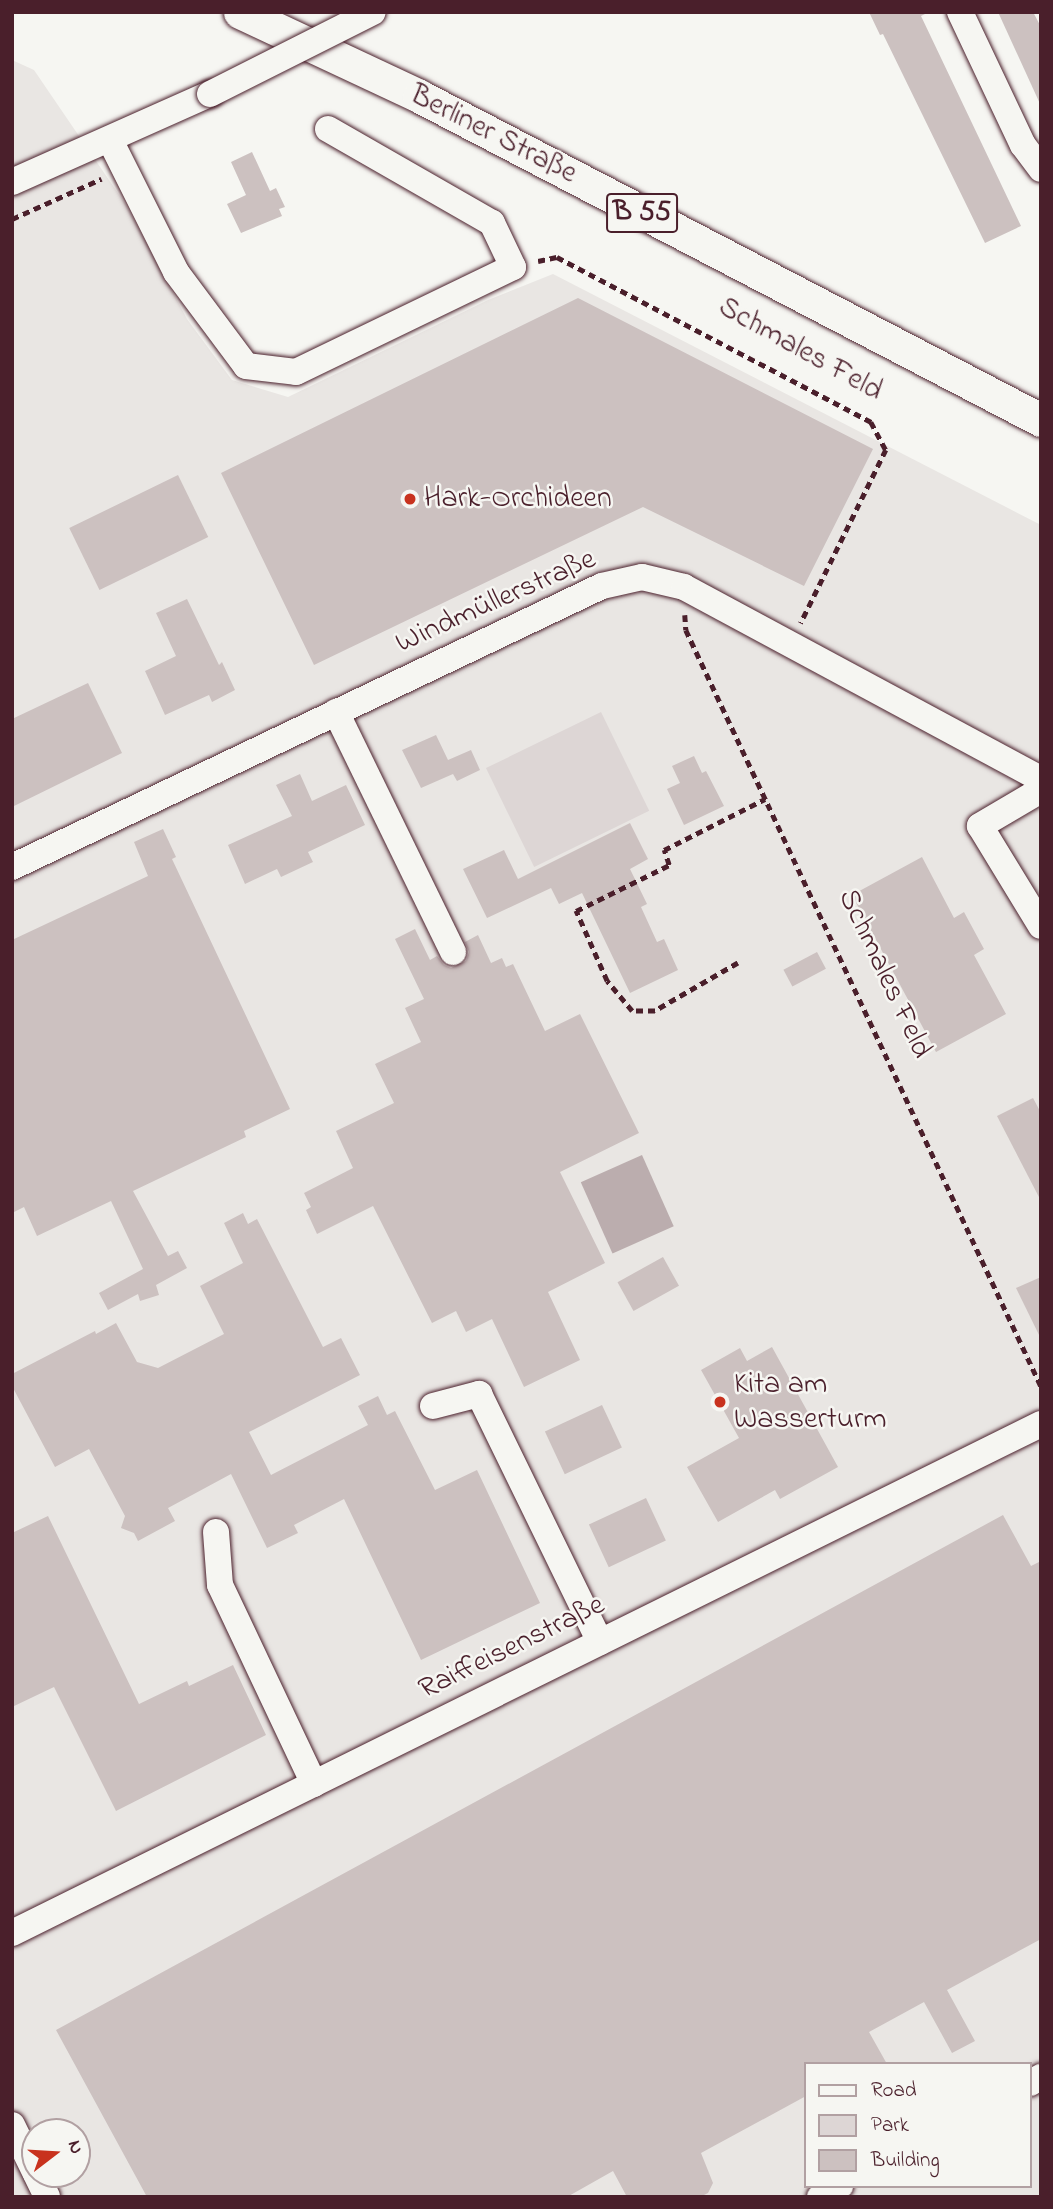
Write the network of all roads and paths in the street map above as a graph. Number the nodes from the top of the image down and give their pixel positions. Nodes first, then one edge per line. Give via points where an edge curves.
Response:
1 (240, 12) edge
2 (373, 12) edge
3 (960, 12) edge
4 (328, 129) dead end
5 (110, 140) junction
6 (123, 169) junction
7 (1041, 169) edge
8 (12, 182) edge
9 (12, 219) edge
10 (513, 267) junction
11 (1041, 420) edge
12 (684, 587) junction
13 (790, 645) junction
14 (335, 712) junction
15 (1041, 779) edge
16 (1041, 790) edge
17 (765, 799) junction
18 (12, 867) edge
19 (1033, 896) edge
20 (1041, 926) edge
21 (453, 952) dead end
22 (738, 963) dead end
23 (1041, 1386) edge
24 (433, 1406) dead end
25 (1041, 1424) edge
26 (216, 1532) dead end
27 (600, 1642) junction
28 (314, 1784) junction
29 (12, 1933) edge
30 (12, 2126) edge
31 (21, 2144) edge
32 (836, 2188) edge
33 (820, 2197) edge

1 - 11 main road, Berliner Straße / B 55 via 419,96
2 - 5 street, bridge
3 - 7 street via 1023,145
4 - 10 street via 492,223
5 - 6 street
5 - 8 street
6 - 9 path
6 - 10 street via 176,272 246,366 296,372
10 - 13 path, Schmales Feld via 557,257 872,422 886,450
12 - 13 street, Windmüllerstraße
12 - 14 street, Windmüllerstraße via 642,577 602,586
12 - 17 path, Schmales Feld via 686,629
13 - 15 street, Windmüllerstraße
14 - 18 street, Windmüllerstraße
14 - 21 street
16 - 19 street via 980,826
17 - 22 path via 664,850 669,865 576,911 607,981 632,1011 655,1011
17 - 23 path, Schmales Feld
19 - 20 street
24 - 27 street via 479,1394
25 - 27 street, Raiffeisenstraße
26 - 28 street via 220,1586
27 - 28 street, Raiffeisenstraße
28 - 29 street, Raiffeisenstraße
30 - 31 street
32 - 33 street

